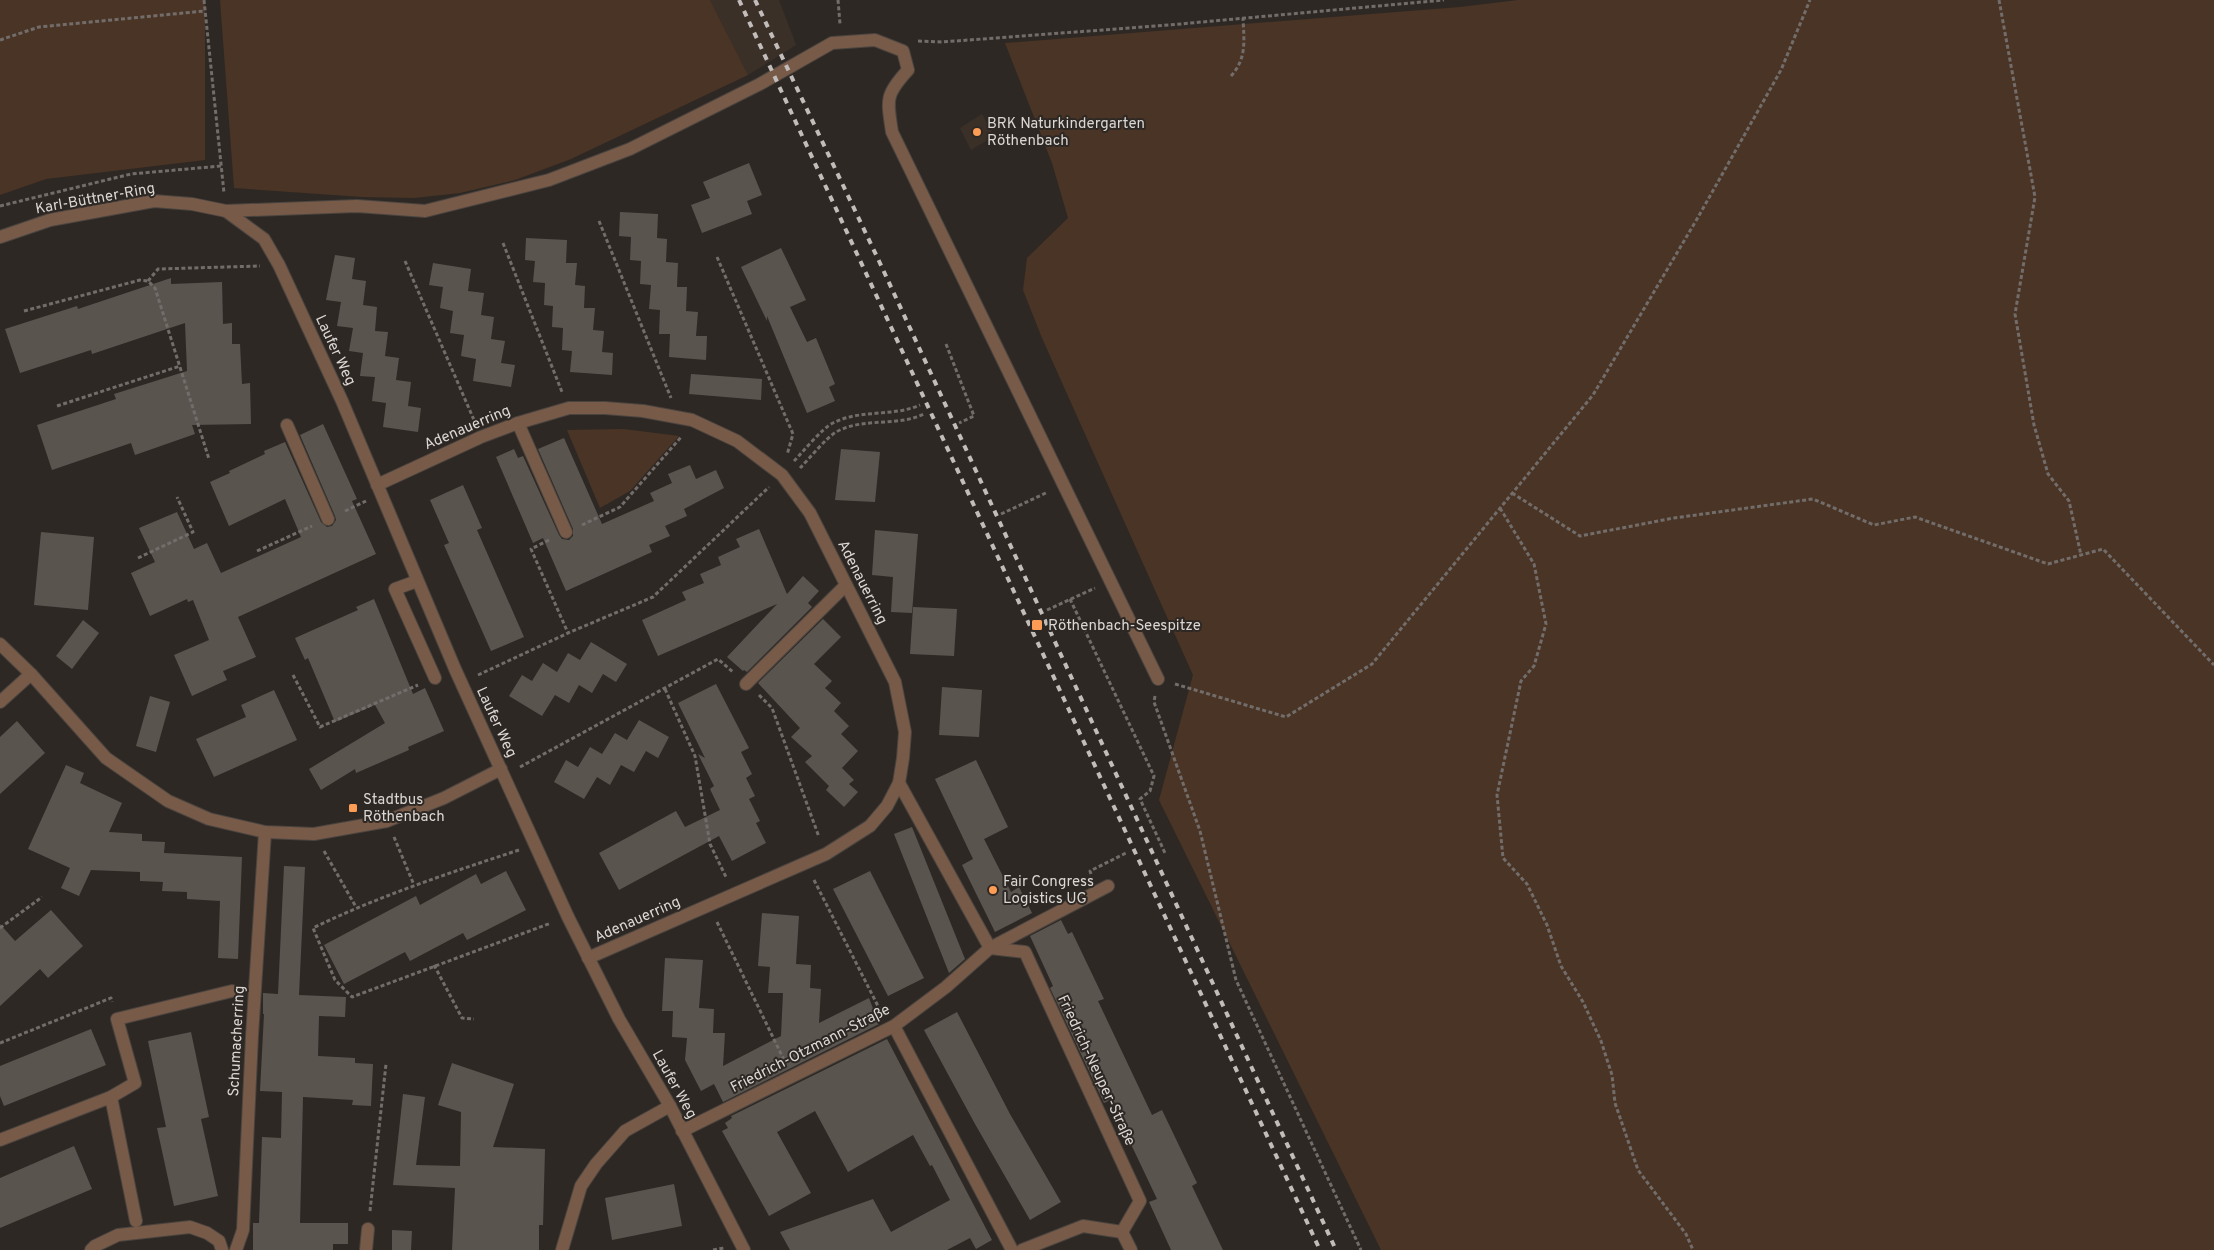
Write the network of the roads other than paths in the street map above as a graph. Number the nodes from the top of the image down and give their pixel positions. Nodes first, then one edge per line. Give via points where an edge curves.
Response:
1 (226, 211) junction
2 (0, 237) edge
3 (518, 423) junction
4 (287, 425) dead end
5 (377, 485) junction
6 (328, 519) dead end
7 (566, 532) road end
8 (417, 581) junction
9 (846, 585) junction
10 (0, 644) edge
11 (31, 674) junction
12 (435, 678) road end
13 (1158, 679) road end
14 (746, 684) road end
15 (0, 702) edge
16 (502, 772) junction
17 (899, 783) junction
18 (265, 832) junction
19 (1104, 888) dead end
20 (990, 948) junction
21 (588, 958) junction
22 (232, 991) dead end
23 (891, 1027) junction
24 (111, 1098) junction
25 (670, 1106) junction
26 (682, 1131) junction
27 (0, 1140) edge
28 (136, 1221) dead end
29 (368, 1229) road end
30 (1122, 1232) junction
31 (91, 1250) edge
32 (222, 1250) edge
33 (236, 1250) edge
34 (366, 1250) edge
35 (562, 1250) edge
36 (744, 1250) edge
37 (1012, 1250) edge
38 (1022, 1250) edge
39 (1131, 1250) edge

1 - 2 street, Karl-Büttner-Ring via 154,201 50,220
1 - 5 street, Laufer Weg via 264,239 279,265
1 - 13 street via 357,206 425,211 549,180 630,149 760,84 832,43 875,40 903,51 908,70 893,87 887,103 892,132
3 - 5 street, Adenauerring
3 - 7 street
3 - 9 street, Adenauerring via 569,408 605,408 692,420 737,440 782,475 810,513
4 - 6 street
5 - 8 street, Laufer Weg
8 - 12 street via 395,589
8 - 16 street, Laufer Weg
9 - 14 street
9 - 17 street, Adenauerring via 895,682 905,732
10 - 11 street
11 - 15 street
11 - 18 street via 106,758 168,801 209,819
16 - 18 street via 387,821 314,834
16 - 21 street, Laufer Weg
17 - 20 street
17 - 21 street, Adenauerring via 887,806 870,826 826,854
18 - 33 street, Schumacherring via 243,1230
19 - 20 street, Friedrich-Otzmann-Straße
20 - 23 street, Friedrich-Otzmann-Straße via 946,988
20 - 30 street, Friedrich-Neuper-Straße via 1024,952 1140,1201
21 - 25 street, Laufer Weg
22 - 24 street via 117,1019 136,1083
23 - 26 street, Friedrich-Otzmann-Straße
23 - 37 street
24 - 27 street
24 - 28 street
25 - 26 street, Laufer Weg
25 - 35 street via 625,1131 596,1164 581,1186
26 - 36 street, Laufer Weg
29 - 34 street
30 - 38 street via 1083,1226
30 - 39 street
31 - 32 street via 118,1235 190,1227 219,1241

